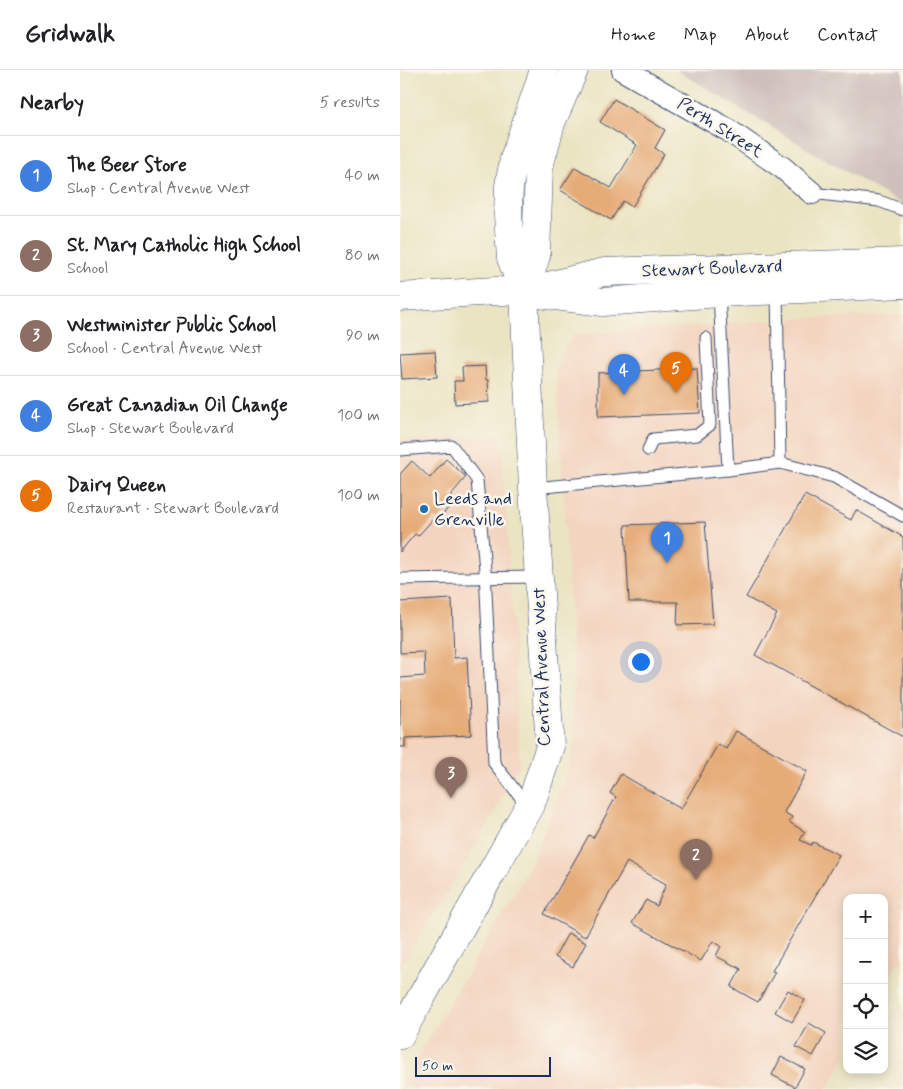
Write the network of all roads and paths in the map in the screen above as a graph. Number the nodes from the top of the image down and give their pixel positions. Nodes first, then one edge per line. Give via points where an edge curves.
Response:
1 (544, 70) edge
2 (574, 70) edge
3 (623, 70) edge
4 (812, 193) joint
5 (903, 210) edge
6 (903, 279) edge
7 (718, 281) junction
8 (778, 290) junction
9 (524, 292) junction
10 (400, 297) edge
11 (706, 338) dead end
12 (400, 450) edge
13 (648, 450) dead end
14 (780, 463) junction
15 (728, 470) junction
16 (533, 488) junction
17 (903, 516) edge
18 (538, 578) junction
19 (486, 579) junction
20 (400, 580) edge
21 (528, 807) junction
22 (400, 1035) edge

1 - 9 street, Central Avenue West via 514,159 509,186 511,258
2 - 9 street, Central Avenue West via 551,123 539,167 536,256
3 - 4 street, Perth Street via 728,130 783,168
4 - 5 lane via 879,201
6 - 7 street, Stewart Boulevard
6 - 8 street, Stewart Boulevard
7 - 8 street, Stewart Boulevard
7 - 9 street, Stewart Boulevard via 604,272
7 - 15 lane
8 - 14 lane
9 - 10 street, Stewart Boulevard
9 - 16 street, Central Avenue West
11 - 13 lane via 710,425 697,435 653,439
12 - 19 lane via 452,446 477,480
14 - 15 lane
14 - 17 lane via 834,477
15 - 16 lane
16 - 18 street, Central Avenue West
18 - 19 lane
18 - 21 street, Central Avenue West via 550,746
19 - 20 lane
19 - 21 lane via 494,763
21 - 22 street, Central Avenue West

